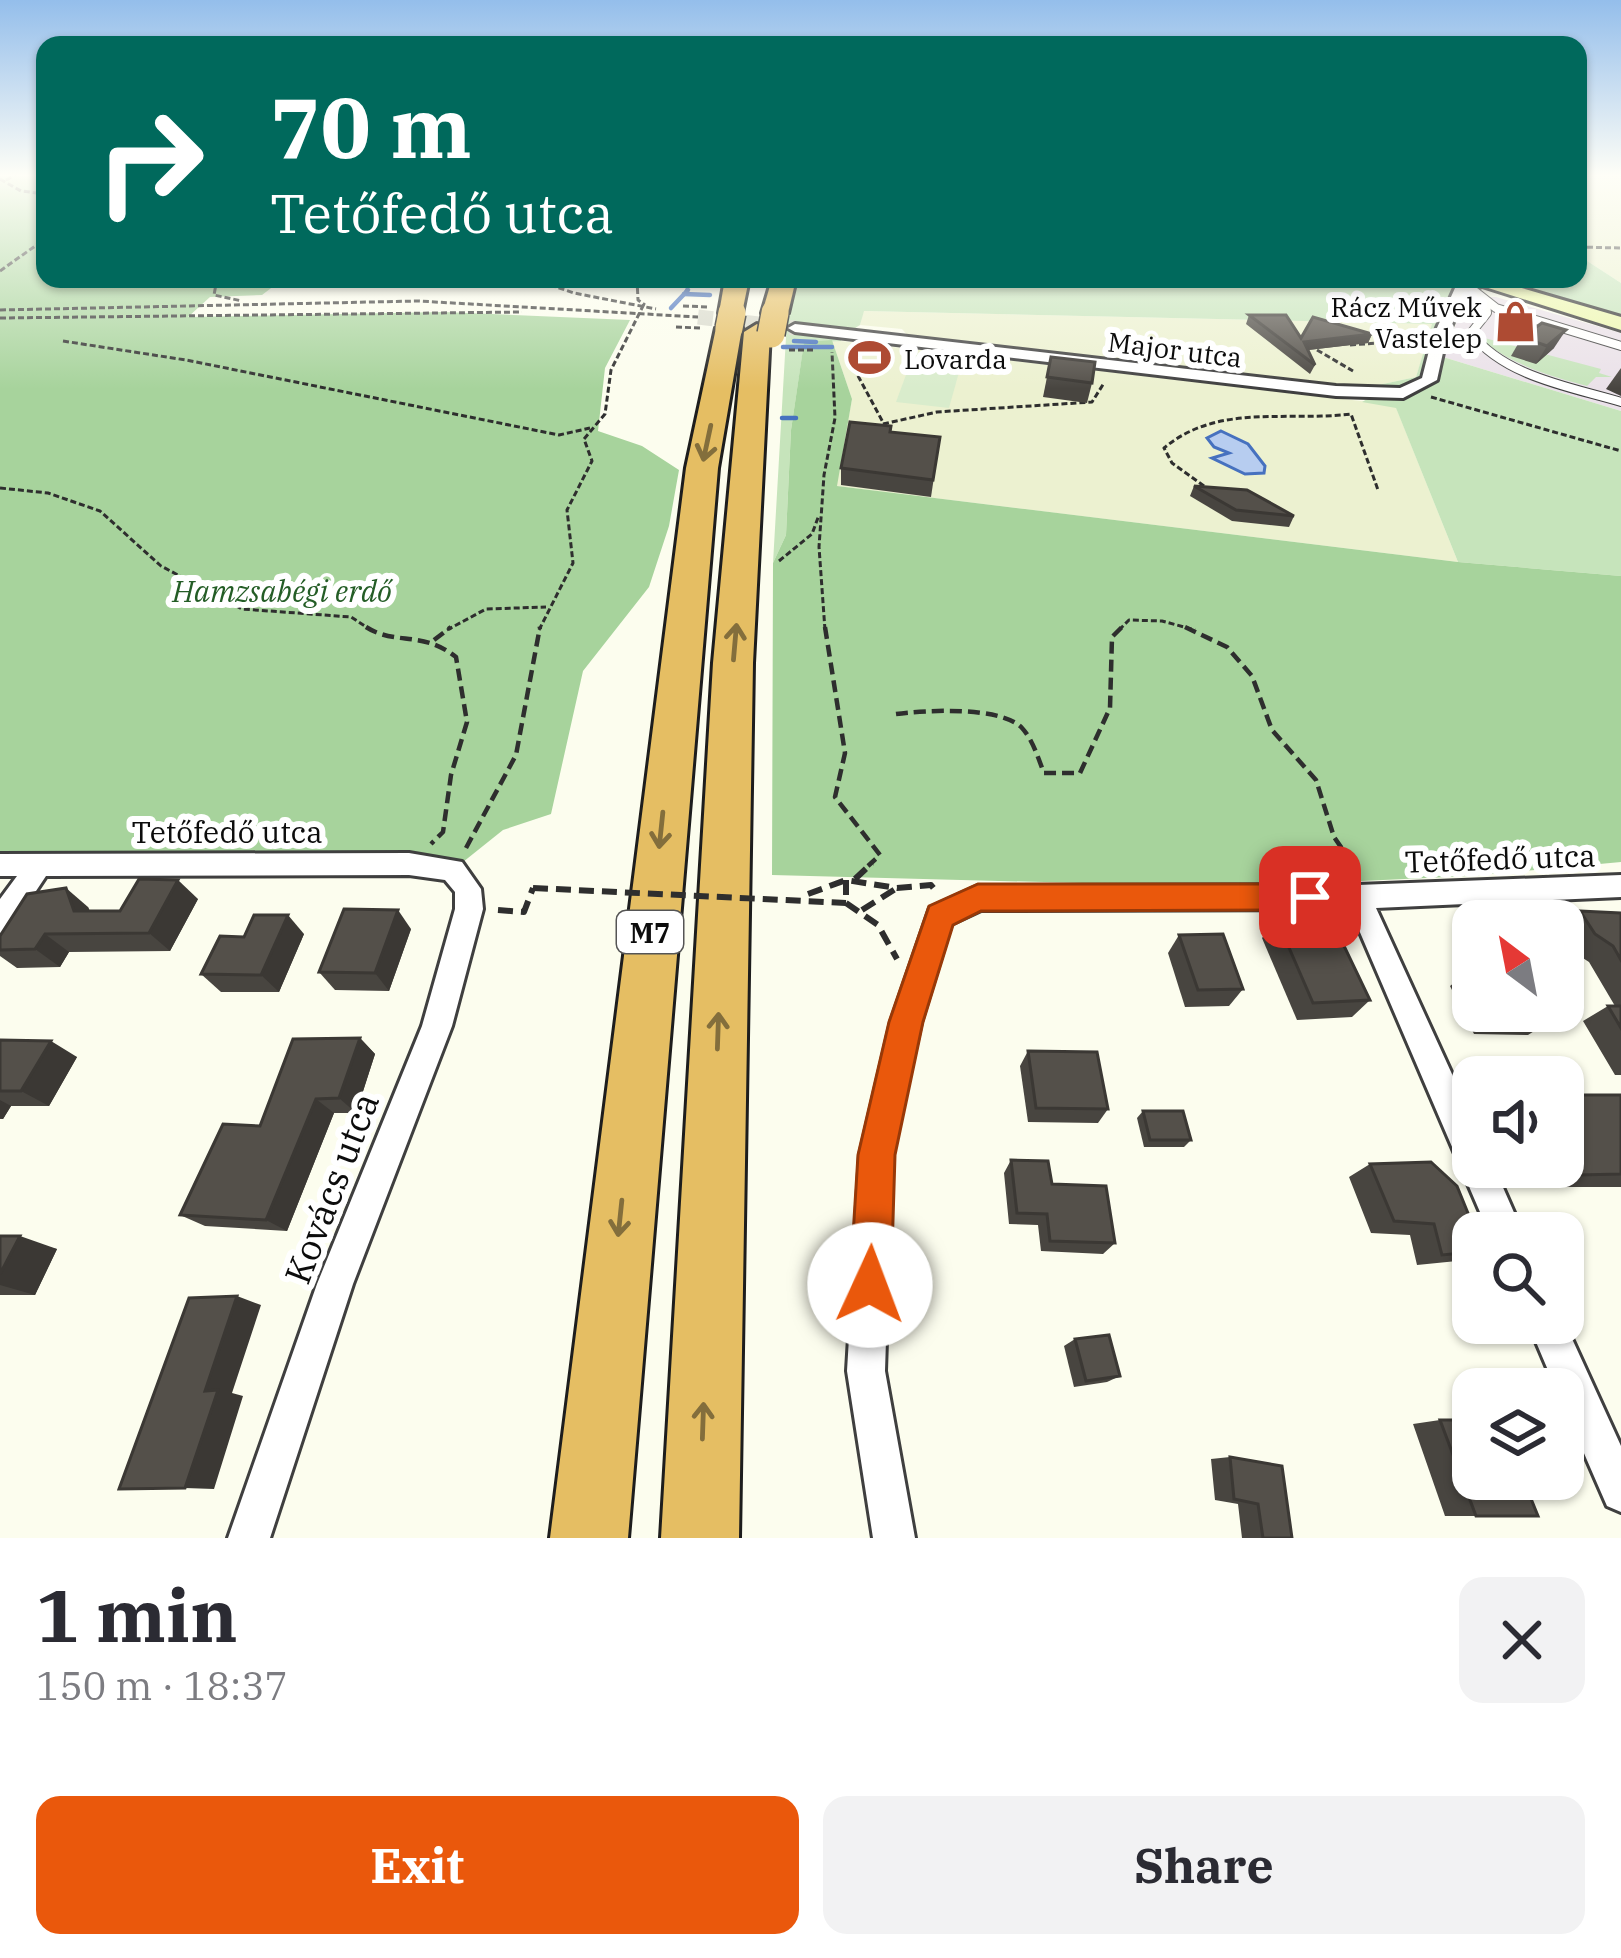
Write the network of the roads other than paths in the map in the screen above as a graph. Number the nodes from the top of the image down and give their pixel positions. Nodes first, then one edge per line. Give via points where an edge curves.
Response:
1 (755, 288) edge
2 (773, 288) edge
3 (1477, 288) edge
4 (739, 315) edge
5 (1621, 324) edge
6 (1621, 346) edge
7 (1362, 393) junction
8 (1621, 402) edge
9 (1351, 414) road end
10 (40, 864) junction
11 (0, 865) edge
12 (1621, 886) edge
13 (1364, 897) junction
14 (469, 909) joint
15 (0, 921) edge
16 (1452, 1107) edge
17 (1555, 1344) edge
18 (1621, 1492) edge
19 (249, 1538) edge
20 (589, 1538) edge
21 (700, 1538) edge
22 (894, 1538) edge

1 - 4 highway, M7
2 - 4 highway
3 - 5 main road
3 - 6 lane
3 - 7 street, Major utca via 1460,292 1429,380 1408,391
3 - 8 lane via 1487,314 1472,333 1483,348
4 - 7 street, Major utca
4 -> 20 highway, M7 via 702,468
21 -> 4 highway, M7 via 733,663 755,402
7 - 9 street
10 - 11 street, Tetőfedő utca
10 - 14 street, Tetőfedő utca via 409,864 453,870 468,889
10 - 15 street
12 - 13 street, Tetőfedő utca
13 - 16 street
13 - 22 street, Tetőfedő utca via 978,898 933,926 876,1155 866,1371
14 - 19 street, Kovács utca via 436,1026 334,1284
17 - 18 street

